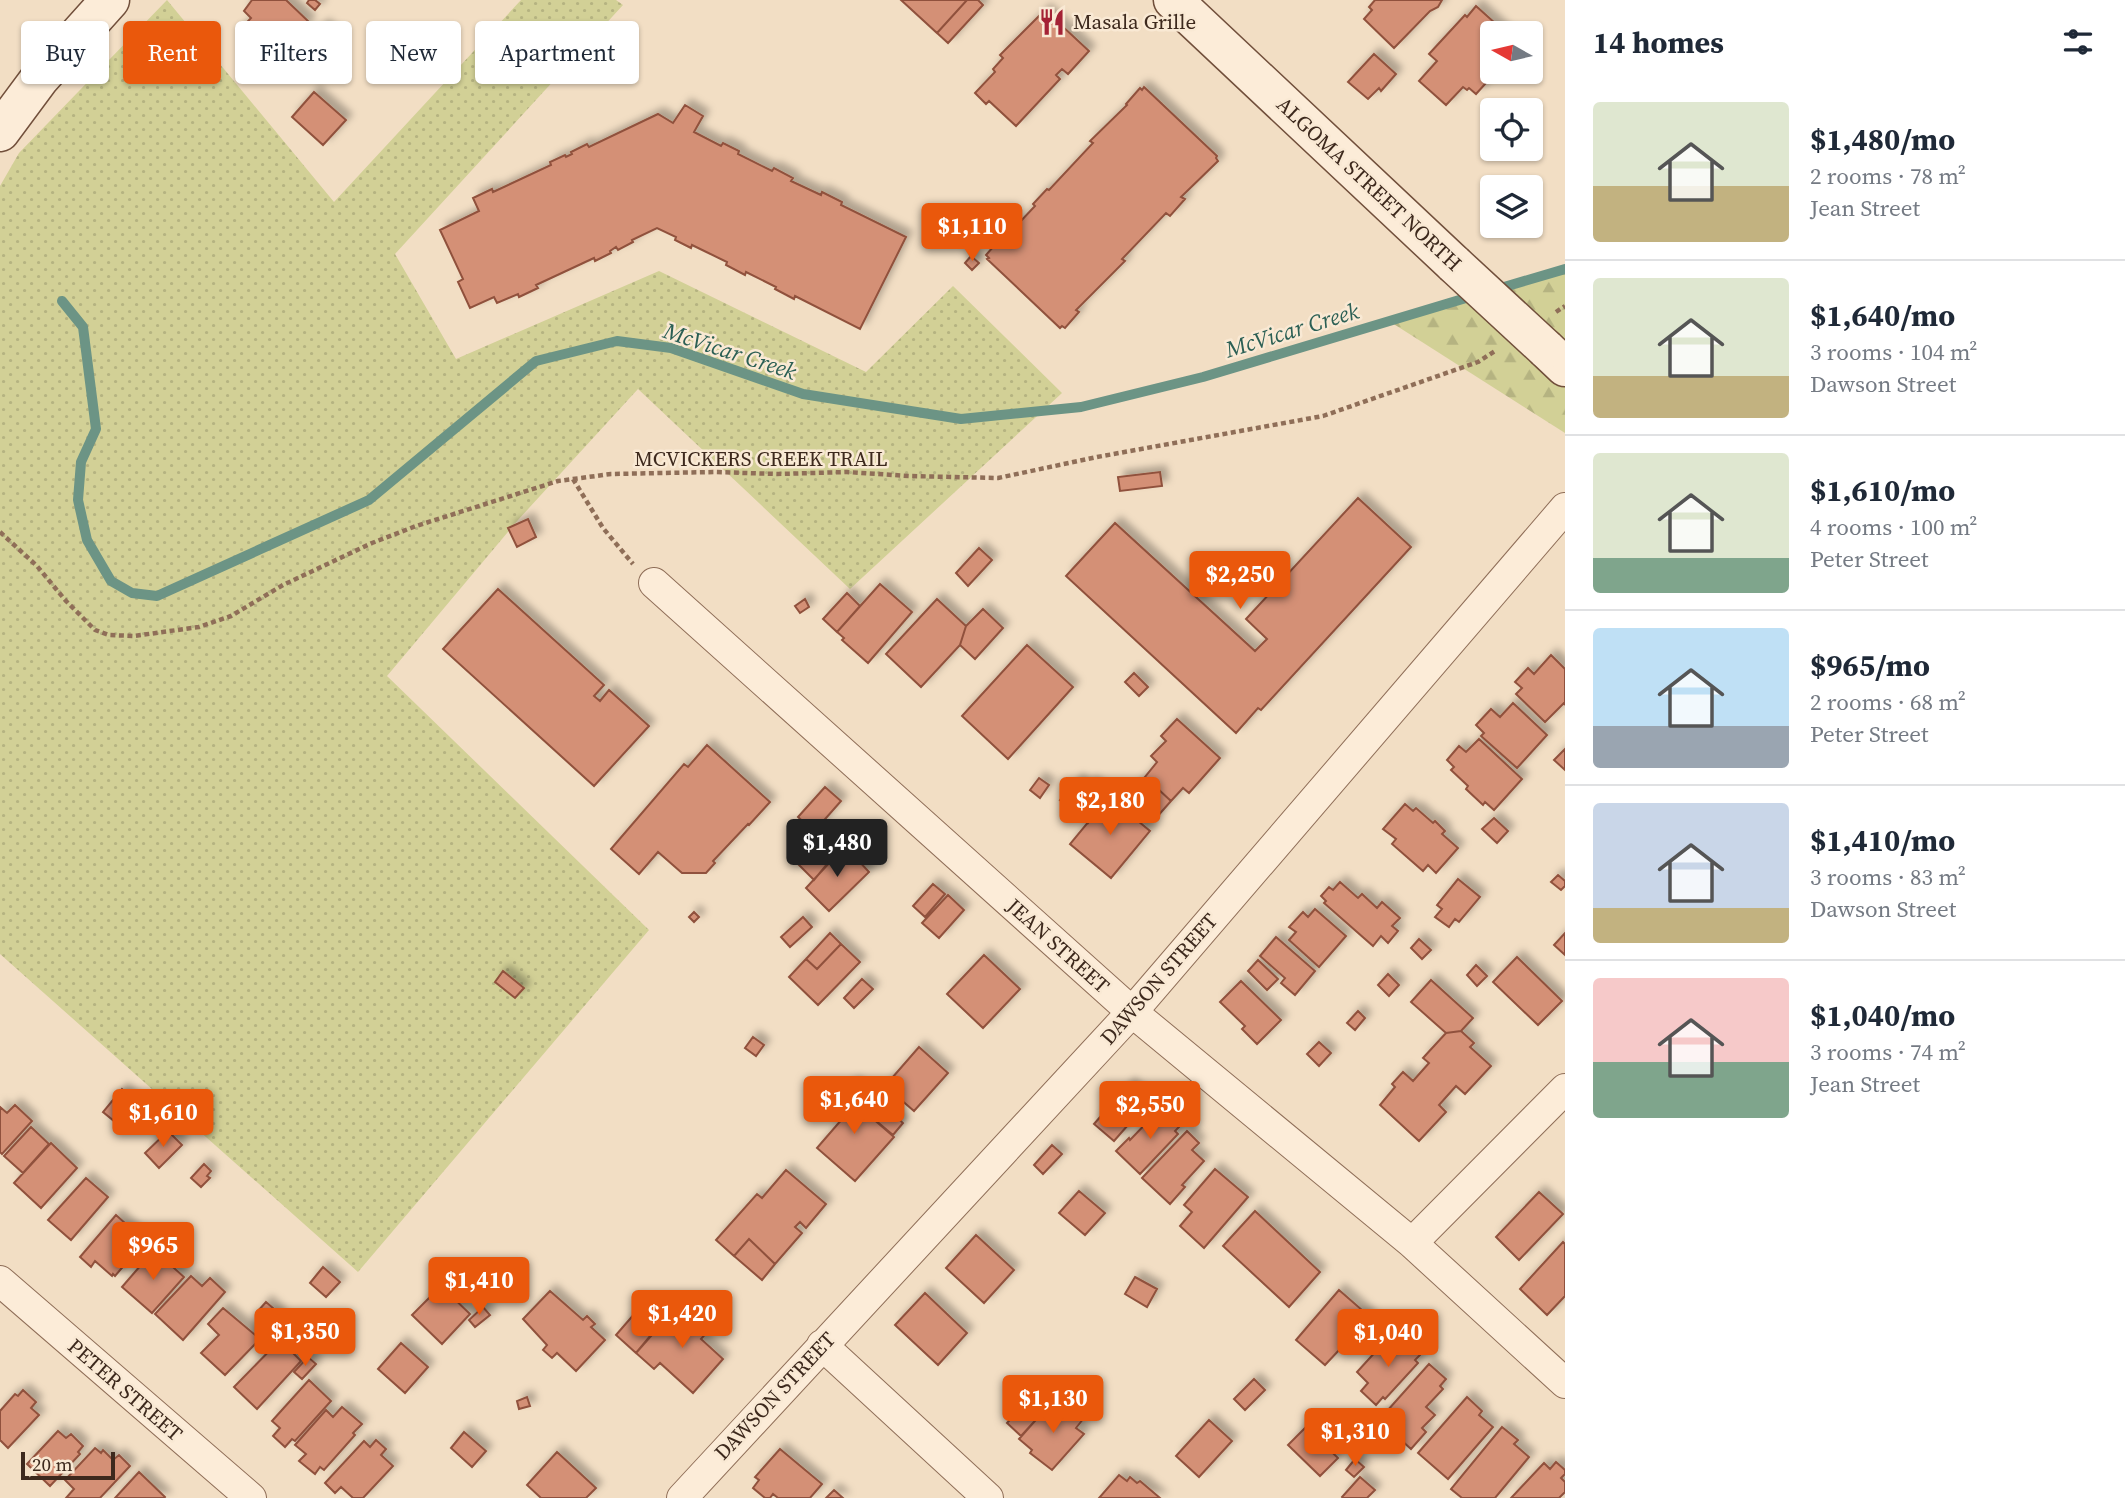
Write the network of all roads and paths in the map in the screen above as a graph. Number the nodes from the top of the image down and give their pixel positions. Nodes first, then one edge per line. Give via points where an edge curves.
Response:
1 (110, 0) edge
2 (1173, 0) edge
3 (0, 132) edge
4 (1565, 306) edge
5 (1555, 343) edge
6 (1500, 348) dead end
7 (573, 479) junction
8 (1565, 508) edge
9 (0, 531) edge
10 (654, 583) joint
11 (1132, 1012) junction
12 (1565, 1089) edge
13 (1412, 1244) junction
14 (0, 1281) edge
15 (822, 1345) junction
16 (1565, 1383) edge
17 (251, 1498) edge
18 (682, 1498) edge
19 (988, 1498) edge

1 - 3 street via 40,78
2 - 5 street, ALGOMA STREET NORTH, bridge via 1443,253
4 - 5 path
6 - 7 path, MCVICKERS CREEK TRAIL via 1478,362 1323,416 998,478 715,472
7 - 9 path, MCVICKERS CREEK TRAIL via 373,543 283,585 231,616 199,627 134,636 95,630
7 - 10 path via 603,528
8 - 11 street, DAWSON STREET
10 - 11 street, JEAN STREET
11 - 13 street, JEAN STREET
11 - 15 street, DAWSON STREET
12 - 13 street
13 - 16 street, JEAN STREET
14 - 17 street, PETER STREET
15 - 18 street, DAWSON STREET
15 - 19 street

